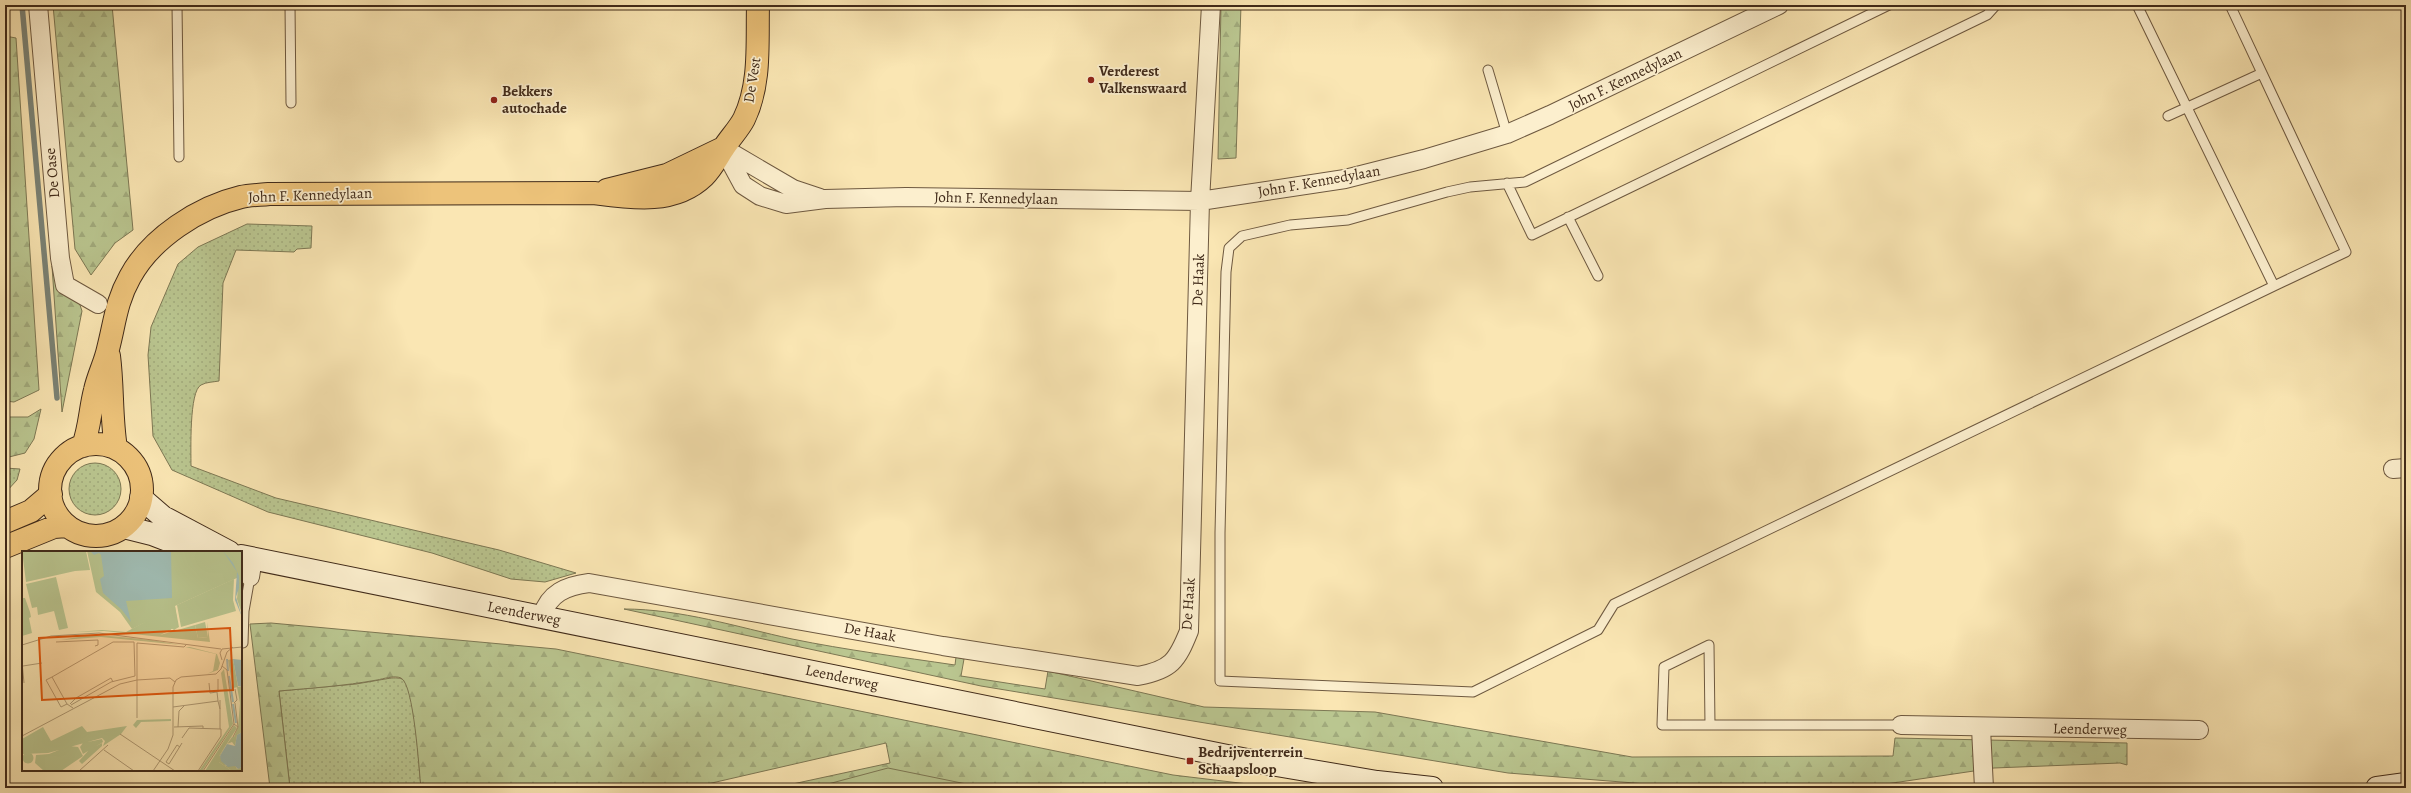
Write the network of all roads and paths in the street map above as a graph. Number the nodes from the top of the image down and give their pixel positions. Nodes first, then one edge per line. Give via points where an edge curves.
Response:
1 (38, 5) edge
2 (177, 5) edge
3 (290, 5) edge
4 (758, 5) edge
5 (1210, 5) edge
6 (1780, 5) edge
7 (1889, 5) edge
8 (1996, 5) edge
9 (2137, 5) edge
10 (2230, 5) edge
11 (1488, 70) dead end
12 (2262, 73) junction
13 (291, 103) dead end
14 (2187, 108) junction
15 (2168, 116) dead end
16 (1507, 134) junction
17 (723, 148) junction
18 (180, 157) dead end
19 (1507, 184) junction
20 (824, 199) junction
21 (1200, 201) junction
22 (1568, 217) junction
23 (1598, 276) dead end
24 (2274, 286) junction
25 (106, 307) junction
26 (108, 349) junction
27 (83, 446) junction
28 (116, 448) junction
29 (51, 494) junction
30 (141, 498) junction
31 (5, 522) edge
32 (67, 526) junction
33 (124, 527) junction
34 (5, 547) edge
35 (214, 551) edge
36 (227, 551) edge
37 (248, 564) edge
38 (542, 616) junction
39 (243, 643) dead end
40 (1710, 725) junction
41 (1901, 725) joint
42 (1981, 728) junction
43 (2199, 730) dead end
44 (2406, 784) edge
45 (1432, 788) edge
46 (1984, 788) edge
47 (2377, 788) edge

1 - 25 street, De Oase via 60,258 66,285
2 - 18 lane
3 - 13 lane
4 - 17 main road, De Vest via 756,79 753,93 743,121
5 - 21 street, De Haak
6 - 16 street, John F. Kennedylaan
7 - 19 lane via 1525,182
8 - 22 lane via 1987,15
9 - 14 lane
10 - 12 lane
11 - 16 lane
12 - 14 lane
12 - 24 lane via 2346,252
14 - 15 lane
14 - 24 lane
16 - 21 street, John F. Kennedylaan via 1345,179
17 - 20 street, John F. Kennedylaan via 793,189
17 - 20 street, John F. Kennedylaan via 743,185 760,196 786,204
17 - 25 main road, John F. Kennedylaan via 703,177 694,184 648,199 594,193 303,193 242,197 201,213 168,233 144,257
19 - 22 lane via 1532,235
19 - 24 lane via 1447,192 1348,220 1283,227 1242,236 1229,248 1226,272 1220,532 1220,681 1474,692 1598,630 1614,604
20 - 21 street, John F. Kennedylaan via 997,197
21 - 38 street, De Haak via 1189,632 1178,657 1166,667 1138,676 943,646 589,583 559,591 548,600
22 - 23 lane
25 - 26 main road, John F. Kennedylaan
26 - 27 main road, John F. Kennedylaan via 95,390
26 - 28 main road, John F. Kennedylaan
27 - 28 main road via 100,444
27 - 29 main road via 67,453 58,463 52,476
28 - 30 main road via 131,459 139,471
29 - 31 main road via 31,511
29 - 32 main road via 59,516
30 - 33 main road via 135,516
30 - 36 street via 163,517
32 - 33 main road via 98,537 113,534
32 - 34 main road via 54,528
33 - 35 street via 178,544
37 - 38 street, Leenderweg
37 - 39 lane
38 - 45 street, Leenderweg via 1247,760 1377,782
40 - 40 lane via 1710,676 1709,645 1664,667 1661,695 1662,725
40 - 41 lane
41 - 42 street, Leenderweg
42 - 43 street, Leenderweg
42 - 46 street
44 - 47 street

